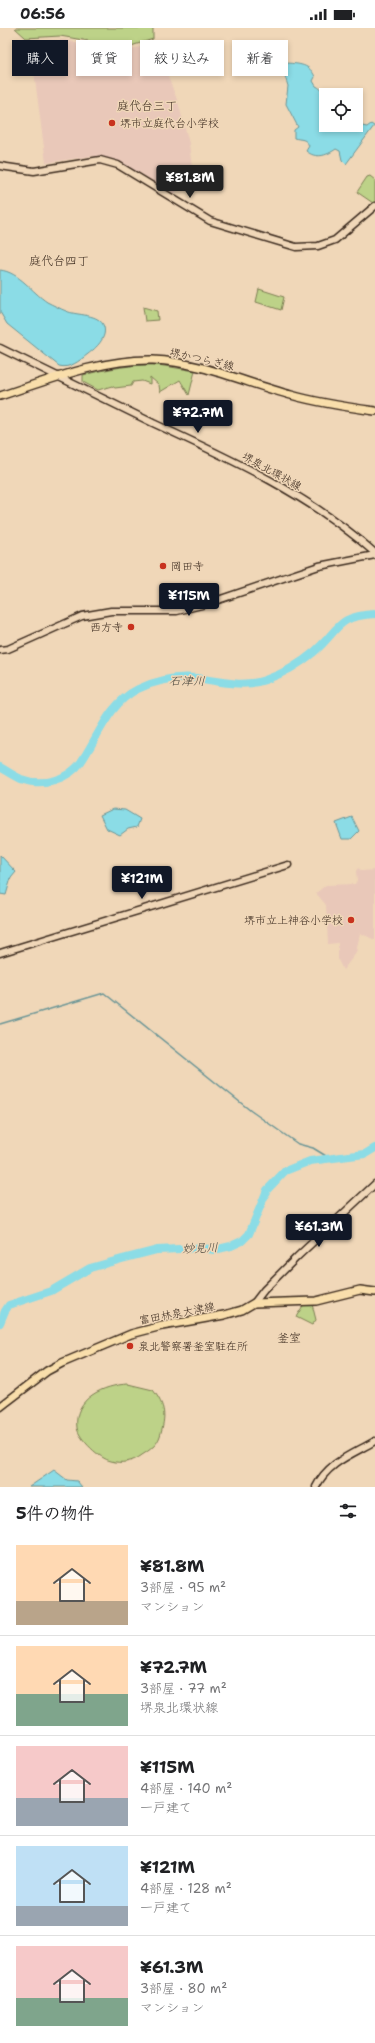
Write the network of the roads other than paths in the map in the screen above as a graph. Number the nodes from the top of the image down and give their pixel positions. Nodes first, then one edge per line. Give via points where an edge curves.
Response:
1 (0, 166) edge
2 (375, 206) edge
3 (0, 348) edge
4 (60, 377) junction
5 (0, 396) edge
6 (375, 411) edge
7 (375, 554) edge
8 (0, 650) edge
9 (288, 865) dead end
10 (0, 953) edge
11 (375, 1184) edge
12 (375, 1292) edge
13 (254, 1303) junction
14 (0, 1407) edge
15 (375, 1441) edge
16 (316, 1487) edge

1 - 2 street via 34,171 100,160 118,165 210,221 296,247 318,246 335,240
3 - 4 street, 堺泉北環状線
4 - 5 main road, 堺かつらぎ線
4 - 6 main road, 堺かつらぎ線 via 122,362 176,362 292,396
4 - 7 street, 堺泉北環状線 via 228,458 317,507 348,529
7 - 8 street via 319,566 206,604 177,611 111,611 82,616 8,649
9 - 10 street
11 - 13 street via 292,1262
12 - 13 main road, 富田林泉大津線 via 360,1290 316,1301
13 - 14 main road, 富田林泉大津線 via 242,1310 224,1315 131,1334 62,1362
15 - 16 street via 342,1458 320,1478

